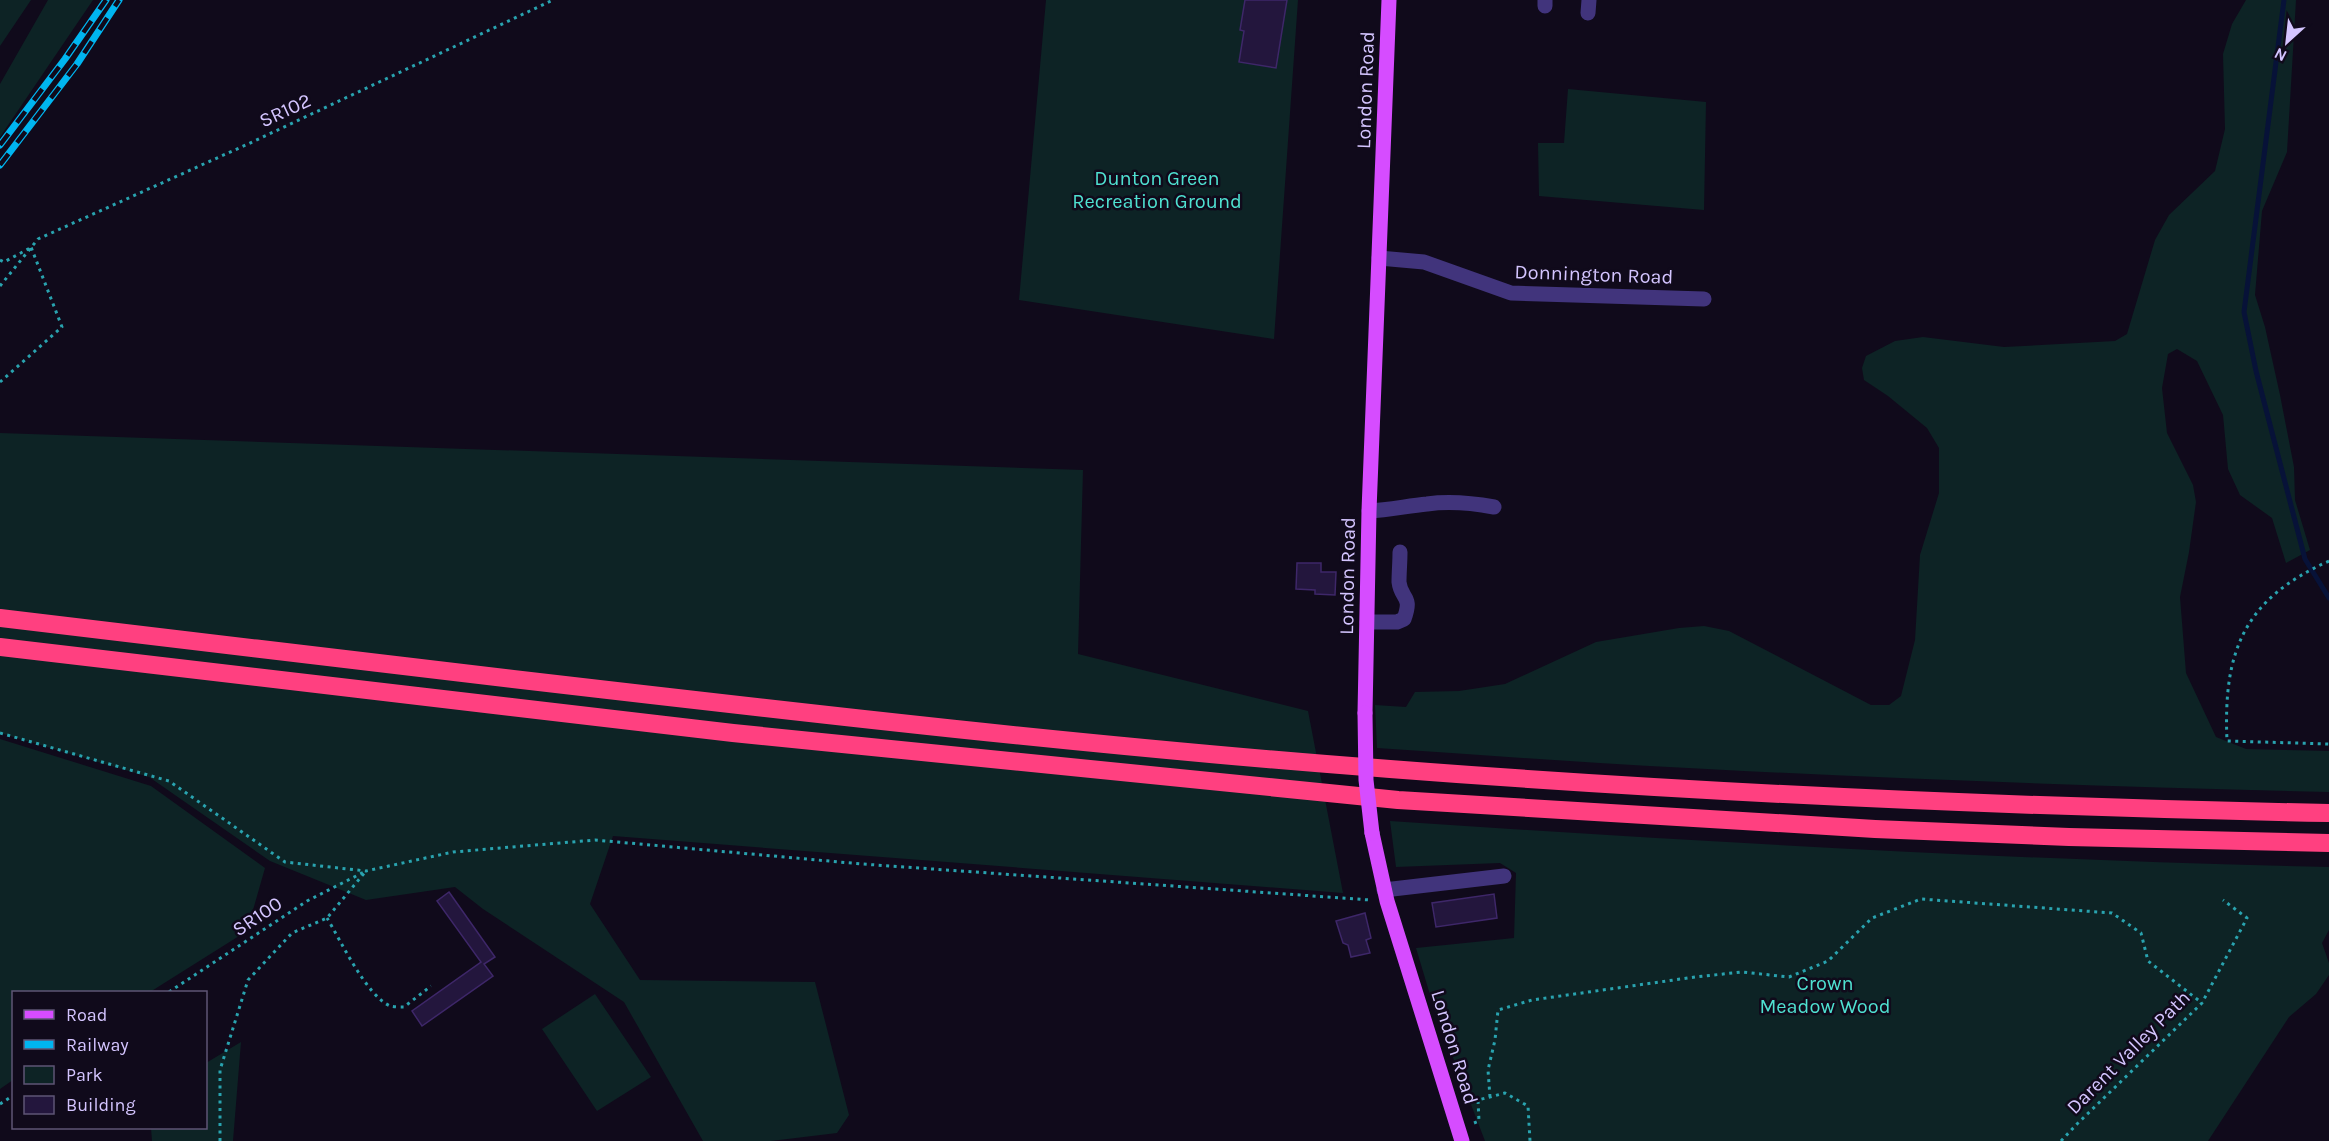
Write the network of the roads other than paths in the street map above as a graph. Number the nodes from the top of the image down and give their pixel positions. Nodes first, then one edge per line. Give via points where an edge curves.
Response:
1 (1389, 0) edge
2 (1379, 258) junction
3 (1704, 299) dead end
4 (1494, 507) dead end
5 (1370, 512) junction
6 (1400, 552) dead end
7 (0, 618) edge
8 (1367, 622) junction
9 (0, 647) edge
10 (2329, 813) edge
11 (2329, 843) edge
12 (1504, 876) dead end
13 (1385, 895) junction
14 (1460, 1135) edge

1 - 2 main road, London Road
2 - 3 street, Donnington Road via 1424,262 1511,293
2 - 5 main road, London Road
4 - 5 street via 1427,504
5 - 8 main road, London Road
6 - 8 street via 1399,586 1408,598 1404,619
7 - 10 highway via 894,723 1140,748 1690,789
8 - 13 main road, London Road, bridge via 1366,780
9 - 11 highway via 733,733 1398,800 1875,829
12 - 13 street
13 - 14 main road, London Road

